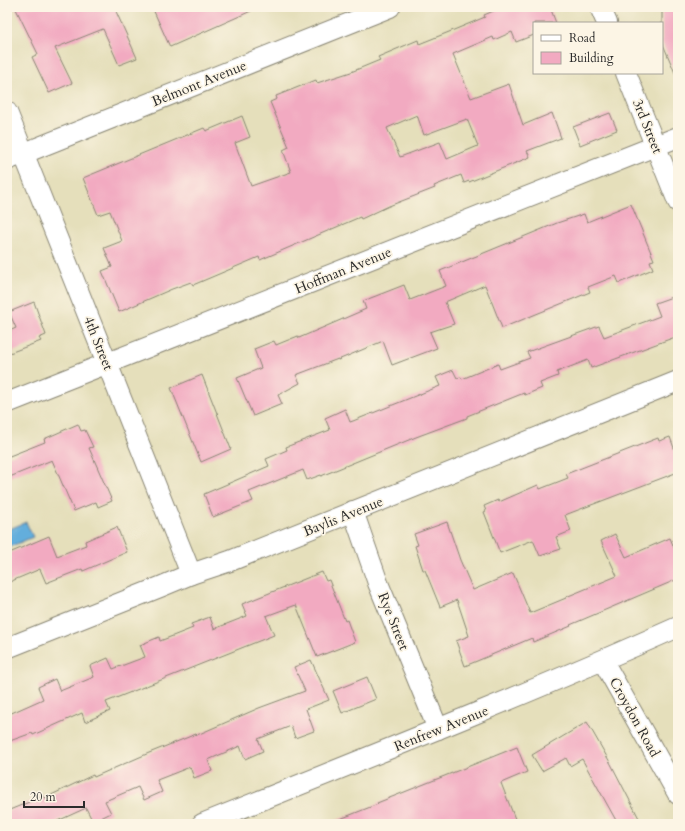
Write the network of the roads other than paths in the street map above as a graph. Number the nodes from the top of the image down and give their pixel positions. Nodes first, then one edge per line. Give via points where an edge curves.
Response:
1 (390, 7) edge
2 (600, 7) edge
3 (607, 22) edge
4 (626, 74) edge
5 (7, 112) edge
6 (678, 136) edge
7 (655, 146) junction
8 (15, 156) edge
9 (678, 202) edge
10 (107, 364) junction
11 (678, 381) edge
12 (7, 403) edge
13 (354, 511) junction
14 (190, 574) junction
15 (678, 627) edge
16 (7, 648) edge
17 (603, 661) junction
18 (438, 729) junction
19 (678, 794) edge
20 (202, 824) edge

1 - 8 street, Belmont Avenue
2 - 3 street
4 - 7 street, 3rd Street
5 - 8 street, 4th Street
6 - 7 street, Hoffman Avenue
7 - 9 street, 3rd Street
7 - 10 street, Hoffman Avenue
8 - 10 street, 4th Street
10 - 12 street, Hoffman Avenue
10 - 14 street, 4th Street
11 - 13 street, Baylis Avenue
13 - 14 street, Baylis Avenue via 230,561
13 - 18 street, Rye Street via 378,583
14 - 16 street, Baylis Avenue
15 - 17 street, Renfrew Avenue
17 - 18 street, Renfrew Avenue
17 - 19 street, Croydon Road
18 - 20 street, Renfrew Avenue

